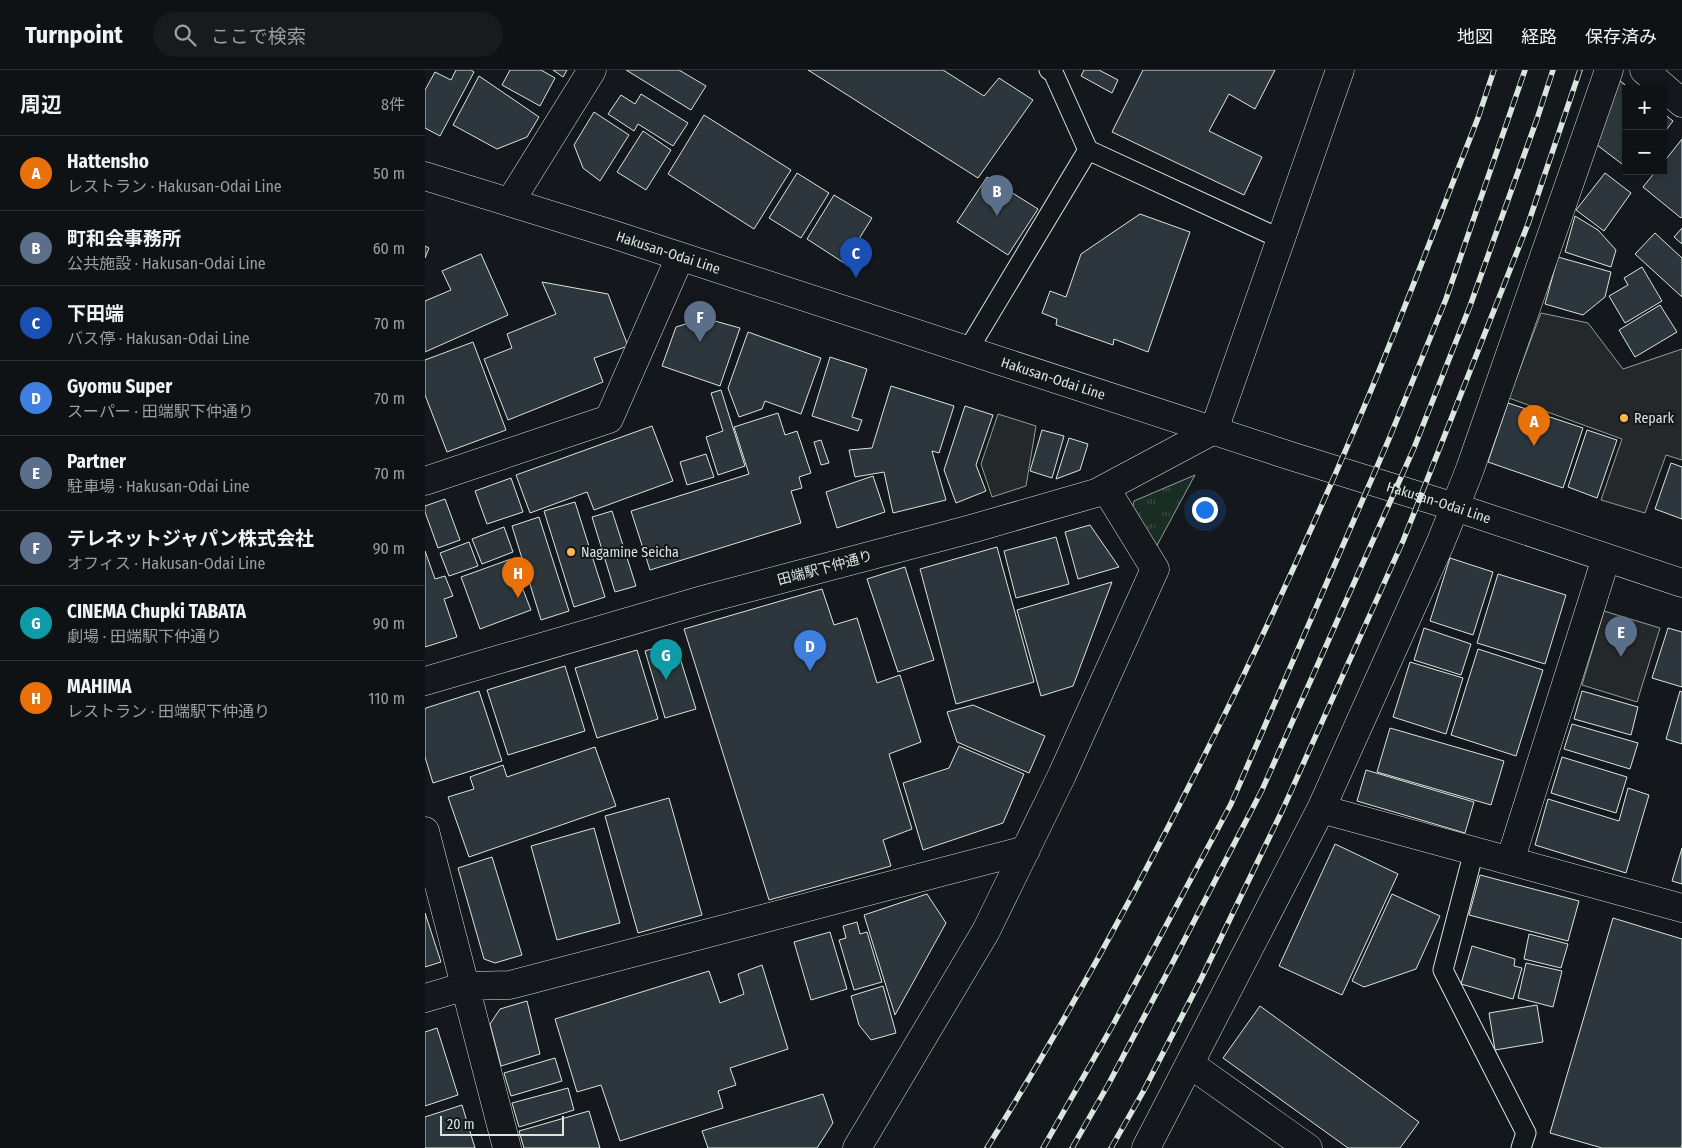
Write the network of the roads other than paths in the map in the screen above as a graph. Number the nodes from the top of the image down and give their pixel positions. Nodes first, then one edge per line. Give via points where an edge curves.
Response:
1 (592, 70) edge
2 (1049, 70) edge
3 (1341, 70) edge
4 (1609, 70) edge
5 (1644, 70) edge
6 (1682, 103) edge
7 (1089, 150) junction
8 (425, 176) edge
9 (510, 202) junction
10 (1281, 239) junction
11 (680, 257) junction
12 (968, 350) junction
13 (1214, 430) junction
14 (425, 481) edge
15 (1106, 489) junction
16 (1455, 507) junction
17 (1606, 558) junction
18 (1682, 583) edge
19 (425, 681) edge
20 (1321, 809) junction
21 (425, 830) edge
22 (1026, 850) junction
23 (1474, 851) junction
24 (1510, 861) junction
25 (1682, 908) edge
26 (465, 986) junction
27 (425, 998) edge
28 (1190, 1064) junction
29 (507, 1148) edge
30 (857, 1148) edge
31 (1146, 1148) edge
32 (1308, 1148) edge
33 (1521, 1148) edge

1 - 9 street
2 - 7 lane via 1053,72
3 - 10 street
4 - 16 street
5 - 6 street
7 - 10 lane
7 - 12 lane
8 - 9 street, Hakusan-Odai Line
9 - 11 street, Hakusan-Odai Line
10 - 13 street
11 - 12 street, Hakusan-Odai Line
11 - 14 street via 609,419
12 - 13 street, Hakusan-Odai Line
13 - 15 street, 田端駅下仲通り
13 - 16 street, Hakusan-Odai Line
15 - 19 street, 田端駅下仲通り via 971,530 707,599
15 - 22 street via 1155,569
16 - 17 street, Hakusan-Odai Line
16 - 20 street
17 - 18 street, Hakusan-Odai Line
17 - 24 street
20 - 23 street
20 - 28 street
21 - 26 street
22 - 26 street via 509,985
22 - 30 street via 986,931
23 - 24 street
23 - 33 lane via 1443,970 1526,1132
24 - 25 street
26 - 27 street
26 - 29 street
28 - 31 street
28 - 32 street

